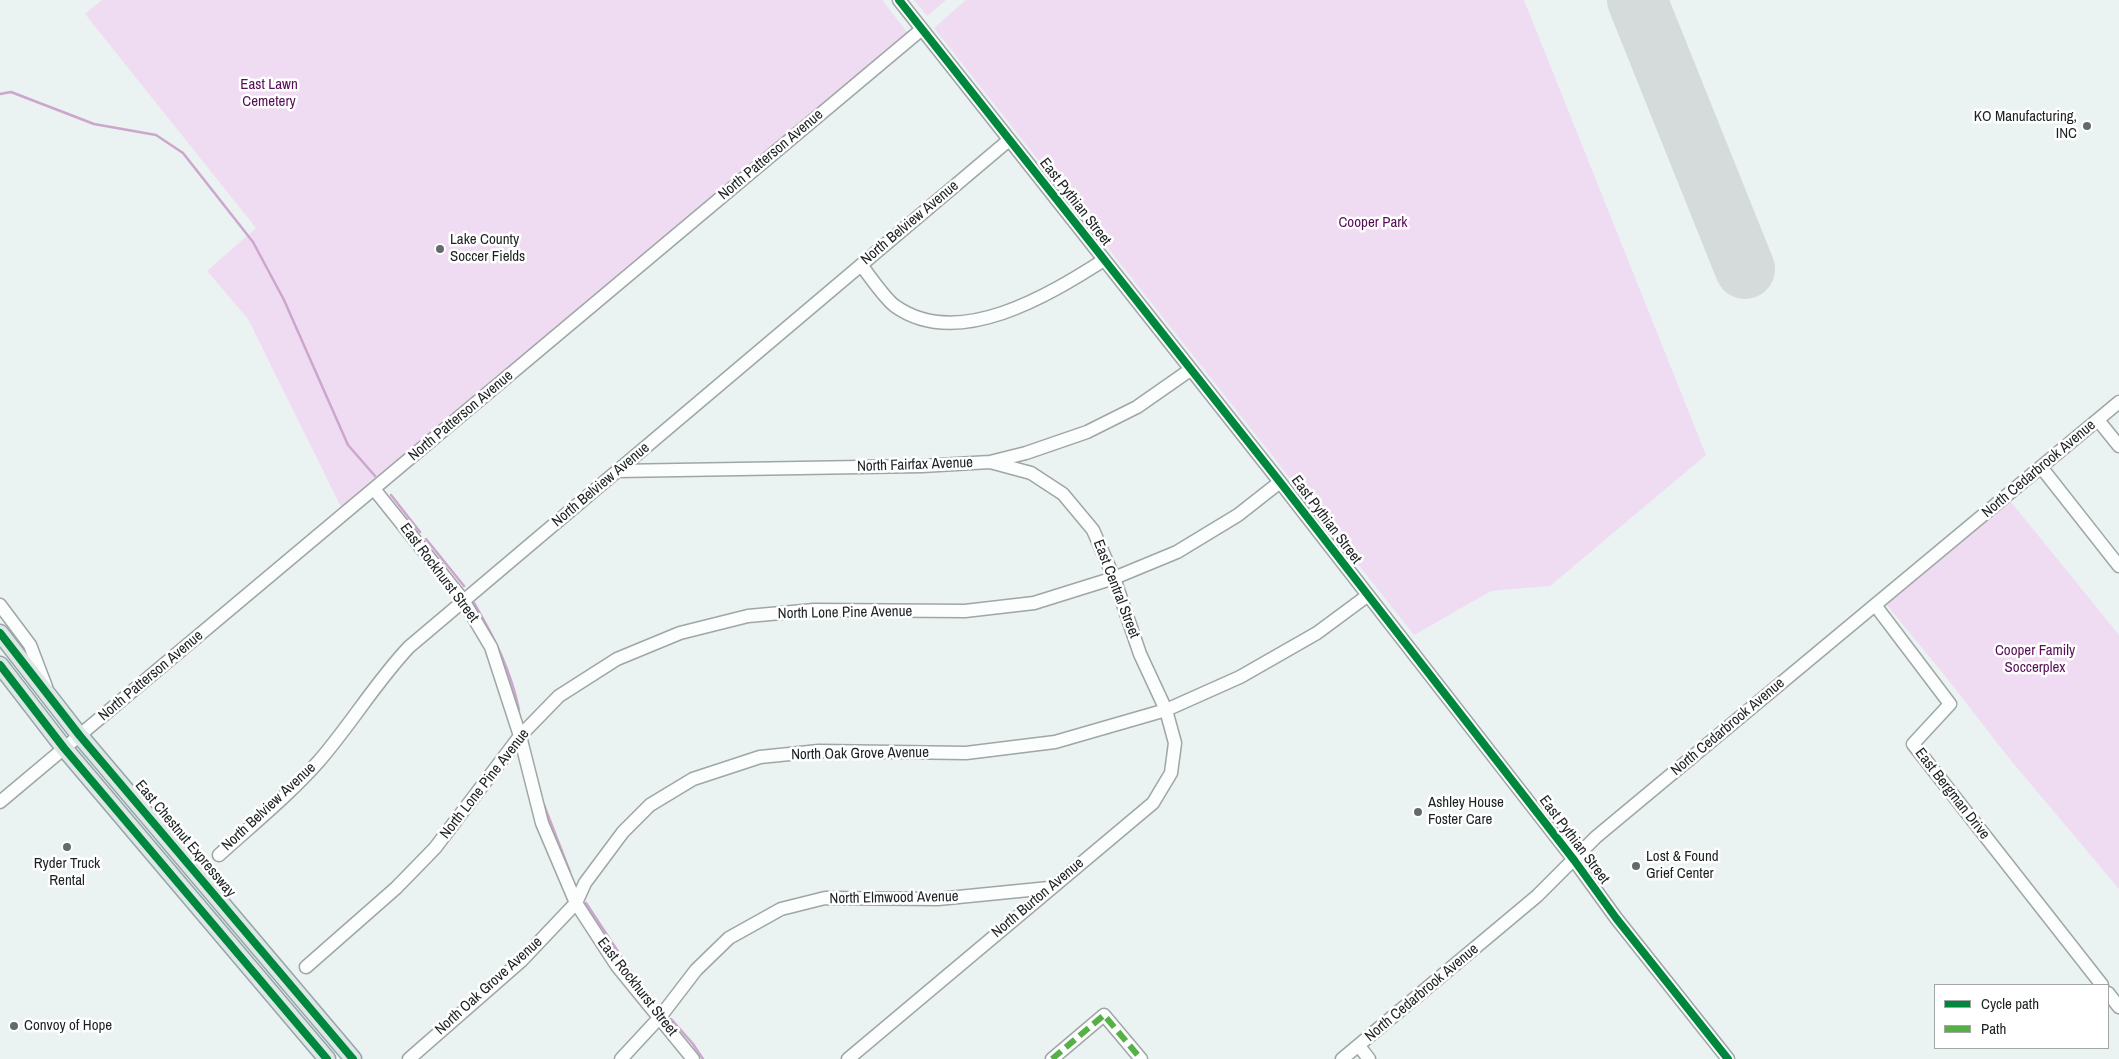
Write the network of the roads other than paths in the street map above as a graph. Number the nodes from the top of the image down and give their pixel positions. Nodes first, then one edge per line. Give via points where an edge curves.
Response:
1 (899, 0) edge
2 (922, 29) junction
3 (1009, 140) junction
4 (1104, 260) junction
5 (861, 265) junction
6 (1190, 370) junction
7 (2119, 402) edge
8 (2098, 420) junction
9 (2119, 446) edge
10 (1026, 453) junction
11 (990, 462) junction
12 (2041, 467) junction
13 (617, 471) junction
14 (1031, 473) junction
15 (1280, 482) junction
16 (374, 489) junction
17 (2119, 566) edge
18 (1114, 578) junction
19 (1367, 596) junction
20 (463, 600) junction
21 (0, 605) edge
22 (1875, 605) junction
23 (0, 633) edge
24 (0, 666) edge
25 (49, 696) junction
26 (1166, 710) junction
27 (80, 736) junction
28 (520, 736) junction
29 (64, 748) junction
30 (0, 802) edge
31 (219, 855) dead end
32 (1574, 860) junction
33 (1049, 888) junction
34 (1014, 892) junction
35 (576, 903) junction
36 (1023, 911) junction
37 (306, 967) dead end
38 (2101, 984) edge
39 (2109, 993) edge
40 (2119, 1007) edge
41 (660, 1017) junction
42 (1359, 1046) junction
43 (327, 1059) edge
44 (352, 1059) edge
45 (409, 1059) edge
46 (621, 1059) edge
47 (693, 1059) edge
48 (848, 1059) edge
49 (1052, 1059) edge
50 (1141, 1059) edge
51 (1342, 1059) edge
52 (1369, 1059) edge
53 (1728, 1059) edge

1 - 2 street, East Pythian Street
2 - 3 street, East Pythian Street
2 - 16 street, North Patterson Avenue
3 - 4 street, East Pythian Street
3 - 5 street, North Belview Avenue
4 - 5 street via 1034,301 956,324 920,318 894,306
4 - 6 street, East Pythian Street
5 - 13 street, North Belview Avenue
6 - 10 street, North Fairfax Avenue via 1137,407 1087,432
6 - 15 street, East Pythian Street
7 - 8 street, North Cedarbrook Avenue
8 - 9 street
8 - 12 street, North Cedarbrook Avenue
10 - 11 street, North Fairfax Avenue
10 - 14 street
11 - 13 street, North Fairfax Avenue
11 - 14 street, East Central Street
12 - 17 street
12 - 22 street, North Cedarbrook Avenue
13 - 20 street, North Belview Avenue
14 - 18 street, East Central Street via 1063,494 1093,530
15 - 18 street, North Lone Pine Avenue via 1238,515 1177,552
15 - 19 street, East Pythian Street
16 - 20 street, East Rockhurst Street
16 - 27 street, North Patterson Avenue
18 - 26 street, East Central Street via 1140,654
18 - 28 street, North Lone Pine Avenue via 1034,603 965,611 804,611 748,616 680,633 617,659 559,696
19 - 26 street, North Oak Grove Avenue via 1317,633 1240,677
19 - 32 street, East Pythian Street
20 - 28 street, East Rockhurst Street via 491,647
20 - 31 street, North Belview Avenue via 392,664 303,779
21 - 25 street via 30,644
22 - 32 street, North Cedarbrook Avenue via 1596,837
22 - 38 street, East Bergman Drive via 1950,704 1913,744
23 - 25 main road, East Chestnut Expressway
24 - 29 main road
25 - 27 main road, East Chestnut Expressway
26 - 33 street, North Burton Avenue via 1175,743 1171,773 1153,802
26 - 35 street, North Oak Grove Avenue via 1055,742 966,754 819,751 760,757 693,779 650,805 622,832 584,883
27 - 29 street, North Patterson Avenue
27 - 44 main road, East Chestnut Expressway
28 - 35 street, East Rockhurst Street via 542,823
28 - 37 street, North Lone Pine Avenue via 435,848 396,888
29 - 30 street, North Patterson Avenue
29 - 43 main road
32 - 42 street, North Cedarbrook Avenue via 1537,896
32 - 53 street, East Pythian Street
33 - 34 street, North Elmwood Avenue
33 - 36 street, North Burton Avenue
34 - 36 street
34 - 41 street, North Elmwood Avenue via 938,899 824,898 781,909 729,938 696,970
35 - 41 street, East Rockhurst Street via 617,966
35 - 45 street, North Oak Grove Avenue via 521,961
36 - 48 street, North Burton Avenue
39 - 40 street
41 - 46 street, North Elmwood Avenue
41 - 47 street, East Rockhurst Street
42 - 51 street, North Cedarbrook Avenue
42 - 52 street
49 - 50 street via 1104,1015

